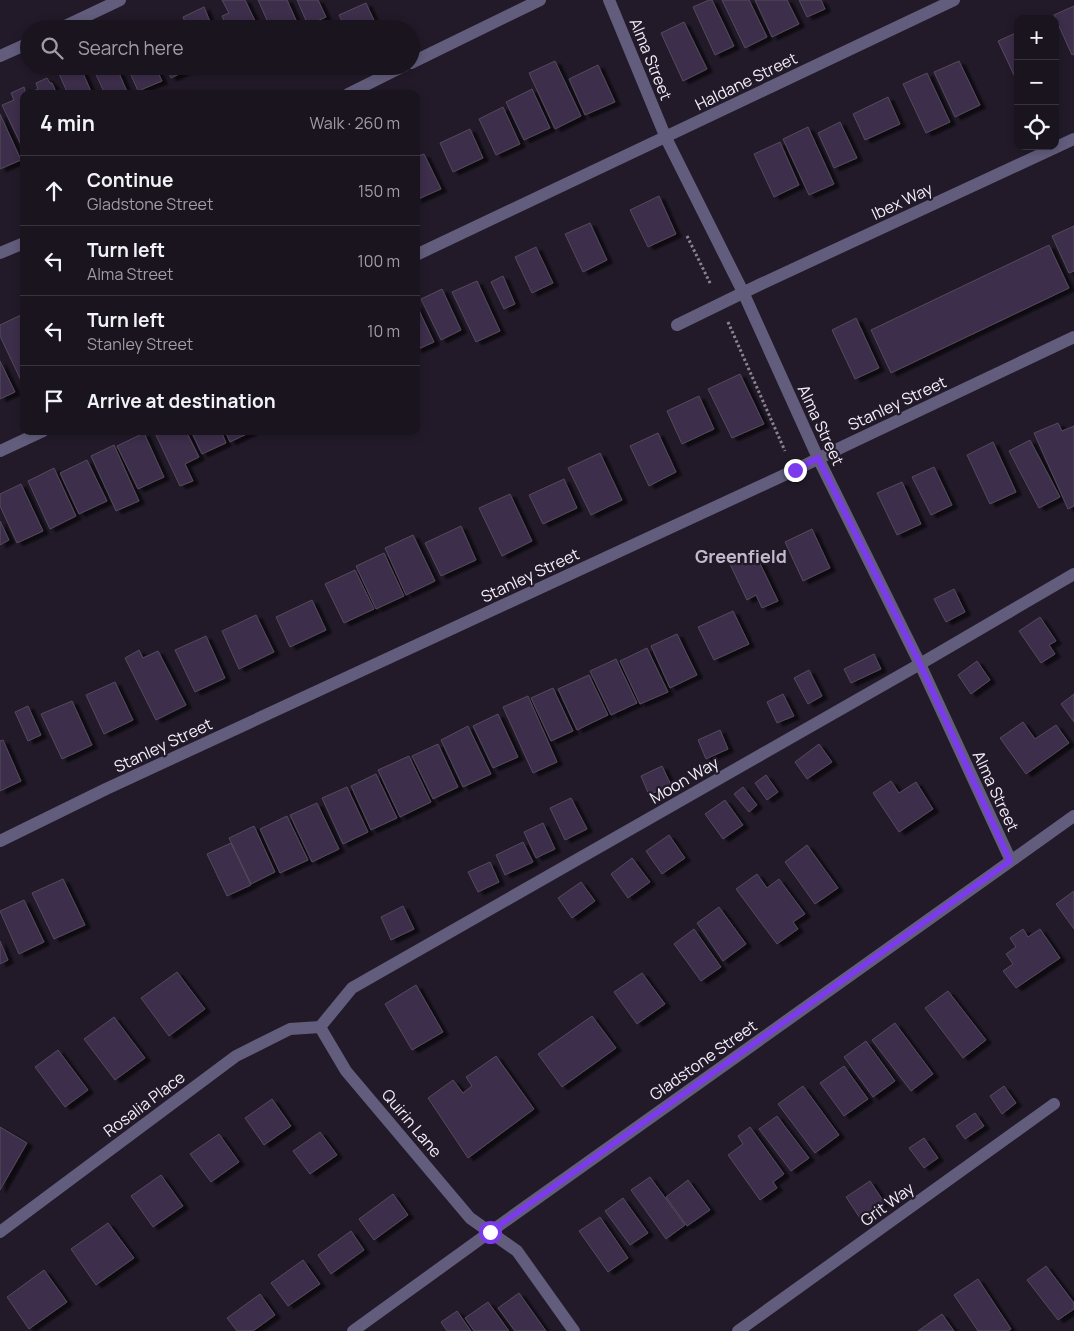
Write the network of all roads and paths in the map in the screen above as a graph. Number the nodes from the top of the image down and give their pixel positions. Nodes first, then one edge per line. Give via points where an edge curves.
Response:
1 (120, 0) edge
2 (540, 0) edge
3 (610, 0) edge
4 (954, 0) edge
5 (78, 20) edge
6 (20, 47) edge
7 (0, 56) edge
8 (420, 59) edge
9 (386, 75) edge
10 (356, 90) edge
11 (666, 138) junction
12 (1074, 139) edge
13 (687, 236) dead end
14 (20, 245) edge
15 (0, 253) edge
16 (420, 254) edge
17 (743, 292) junction
18 (714, 293) dead end
19 (724, 314) dead end
20 (677, 325) dead end
21 (1074, 337) edge
22 (34, 435) edge
23 (0, 451) edge
24 (786, 452) dead end
25 (818, 458) junction
26 (1074, 574) edge
27 (920, 664) junction
28 (1074, 816) edge
29 (0, 841) edge
30 (1010, 861) junction
31 (320, 1027) junction
32 (1054, 1104) dead end
33 (0, 1232) edge
34 (490, 1232) junction
35 (353, 1331) edge
36 (574, 1331) edge
37 (738, 1331) edge

1 - 5 street
2 - 8 street
3 - 11 street, Alma Street
4 - 11 street, Haldane Street
6 - 7 street
9 - 10 street
11 - 16 street, Haldane Street
11 - 17 street, Alma Street
12 - 17 street, Ibex Way
13 - 18 path
14 - 15 street
17 - 20 street, Ibex Way
17 - 25 street, Alma Street
19 - 24 path
21 - 25 street, Stanley Street
22 - 23 street
25 - 27 street, Alma Street
25 - 29 street, Stanley Street
26 - 27 street, Moon Way
27 - 30 street, Alma Street
27 - 31 street, Moon Way via 352,988
28 - 30 street, Gladstone Street
30 - 34 street, Gladstone Street
31 - 33 street, Rosalia Place via 290,1029 236,1056
31 - 34 street, Quirin Lane via 346,1070 470,1218
32 - 37 street, Grit Way
34 - 35 street, Gladstone Street
34 - 36 street, Quirin Lane via 517,1251

